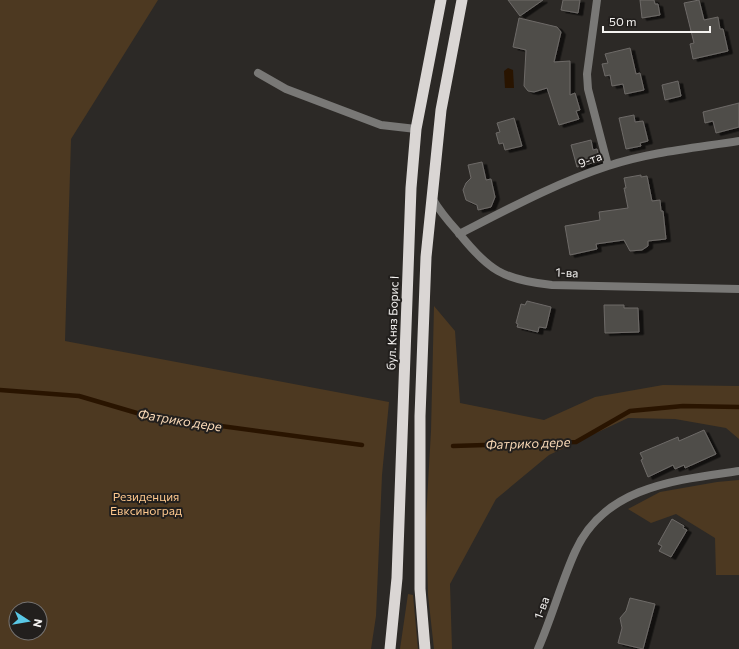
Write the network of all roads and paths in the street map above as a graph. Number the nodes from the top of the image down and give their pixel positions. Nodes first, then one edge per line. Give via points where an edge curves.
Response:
1 (441, 0) edge
2 (462, 0) edge
3 (597, 0) edge
4 (258, 73) dead end
5 (416, 129) junction
6 (739, 141) edge
7 (608, 166) junction
8 (431, 196) junction
9 (459, 234) junction
10 (739, 289) edge
11 (739, 471) edge
12 (390, 649) edge
13 (425, 649) edge
14 (538, 649) edge

1 - 5 highway, бул. Княз Борис I
2 - 8 highway via 440,110
3 - 7 street via 587,74 588,89
4 - 5 street via 286,89 381,125
5 - 12 highway, бул. Княз Борис I via 397,570
6 - 7 street, 9-та via 656,154
7 - 9 street, 9-та via 541,192
8 - 9 street, 1-ва via 438,209
8 - 13 highway via 422,325 420,416 420,590
9 - 10 street, 1-ва via 485,263 497,271 526,282 552,285
11 - 14 street, 1-ва via 682,480 643,490 615,503 590,528 575,551 550,623

